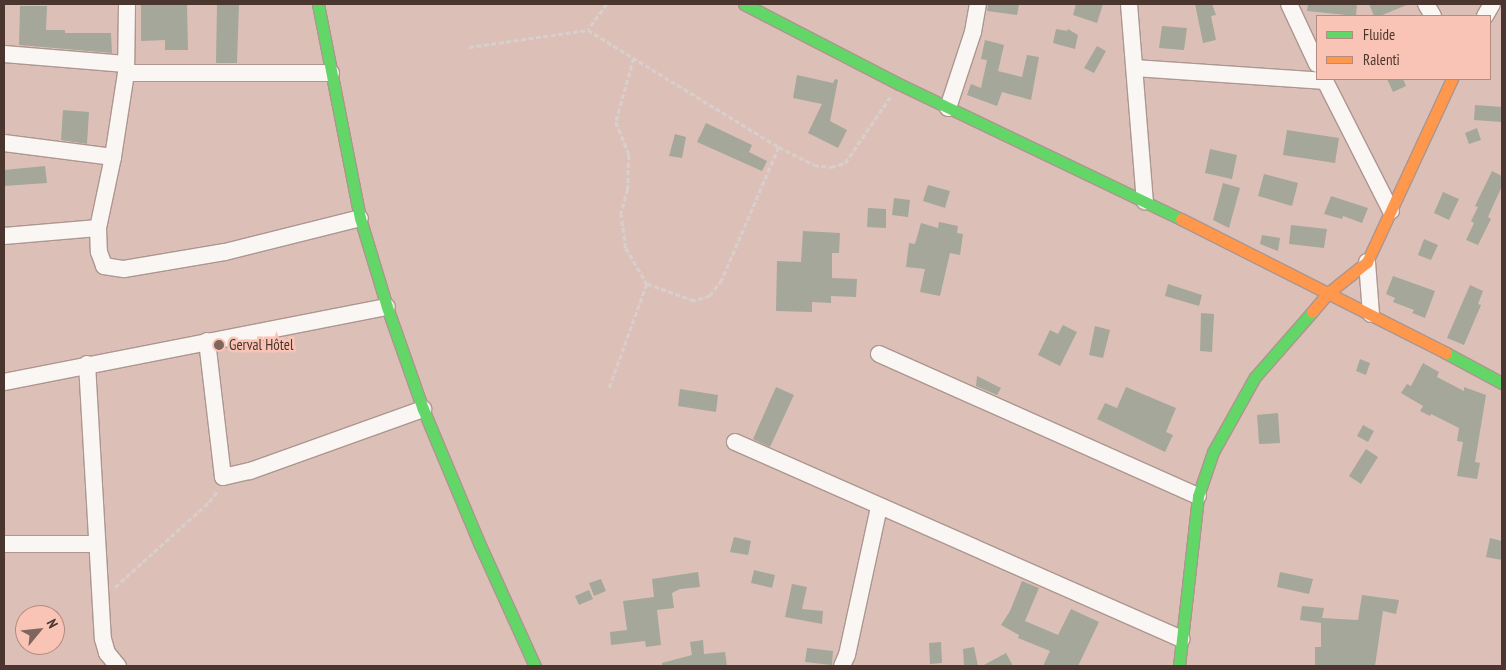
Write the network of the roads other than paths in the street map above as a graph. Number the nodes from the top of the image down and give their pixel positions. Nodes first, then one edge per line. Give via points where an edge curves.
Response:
1 (127, 4) edge
2 (318, 4) edge
3 (744, 4) edge
4 (978, 4) edge
5 (1129, 4) edge
6 (1290, 4) edge
7 (1492, 4) edge
8 (1486, 15) edge
9 (4, 54) edge
10 (1316, 62) edge
11 (126, 68) junction
12 (1135, 68) junction
13 (332, 73) junction
14 (1316, 79) edge
15 (1325, 80) edge
16 (1452, 80) edge
17 (948, 108) junction
18 (4, 144) edge
19 (113, 157) junction
20 (1145, 201) junction
21 (1391, 211) junction
22 (360, 218) junction
23 (98, 228) junction
24 (4, 236) edge
25 (1368, 262) junction
26 (1328, 293) junction
27 (387, 307) junction
28 (1371, 314) junction
29 (207, 341) junction
30 (879, 354) dead end
31 (87, 364) junction
32 (4, 382) edge
33 (1502, 383) edge
34 (423, 409) junction
35 (735, 442) dead end
36 (1198, 496) junction
37 (879, 507) junction
38 (4, 544) edge
39 (97, 544) junction
40 (1182, 639) junction
41 (111, 665) edge
42 (535, 666) edge
43 (842, 666) edge
44 (1179, 666) edge

1 - 11 street
2 - 13 street
3 - 17 street
4 - 17 street via 973,32
5 - 12 street
6 - 10 street
7 - 8 street
9 - 11 street
11 - 13 street
11 - 19 street
12 - 14 street
12 - 20 street
13 - 22 street
15 - 21 street
16 - 21 street
17 - 20 street
18 - 19 street
19 - 23 street
20 - 26 street
21 - 25 street
22 - 23 street via 225,252 124,269 104,266 99,252
22 - 27 street
23 - 24 street
25 - 26 street
25 - 28 street
26 - 28 street
26 - 36 street via 1255,376 1214,452
27 - 29 street
27 - 34 street
28 - 33 street
29 - 31 street
29 - 34 street via 223,477 250,471
30 - 36 street
31 - 32 street
31 - 39 street
34 - 42 street
35 - 37 street
36 - 40 street
37 - 40 street
37 - 43 street
38 - 39 street
39 - 41 street via 103,639
40 - 44 street

